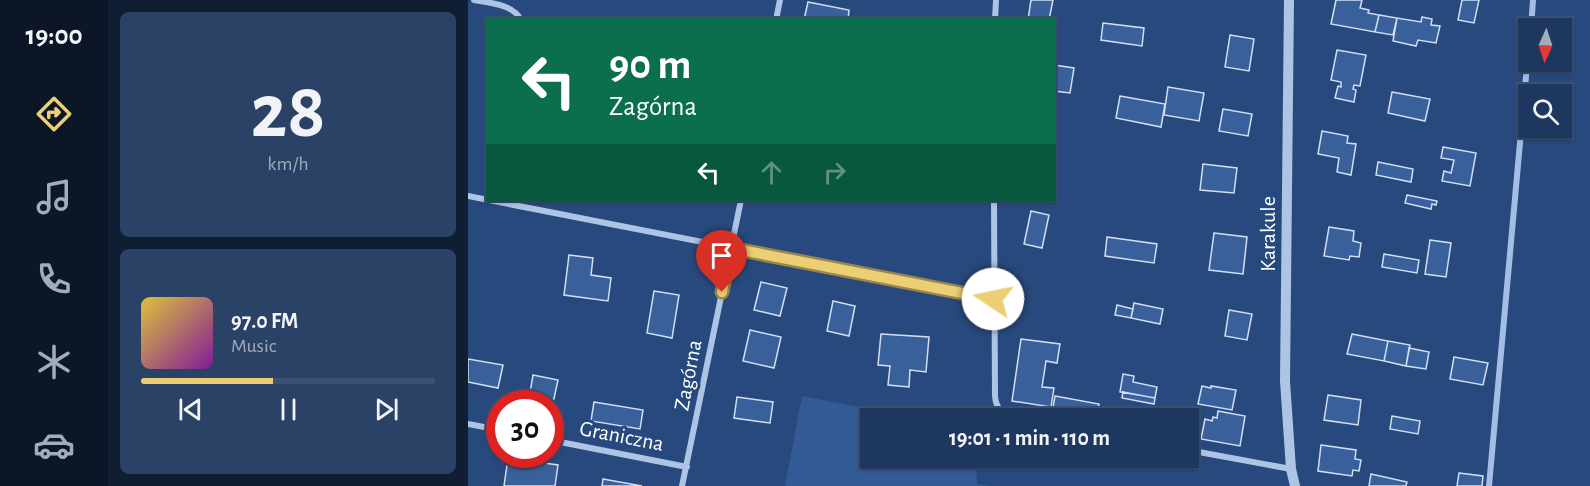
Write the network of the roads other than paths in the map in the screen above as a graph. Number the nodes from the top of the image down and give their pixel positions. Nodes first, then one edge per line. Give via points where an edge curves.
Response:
1 (474, 0) edge
2 (780, 0) edge
3 (996, 0) edge
4 (1288, 0) edge
5 (521, 18) edge
6 (776, 18) edge
7 (995, 18) edge
8 (468, 196) edge
9 (486, 199) edge
10 (494, 201) edge
11 (741, 201) edge
12 (994, 201) edge
13 (731, 248) junction
14 (993, 299) junction
15 (998, 408) edge
16 (468, 424) edge
17 (486, 427) edge
18 (564, 443) edge
19 (1199, 452) edge
20 (687, 466) junction
21 (1291, 469) junction
22 (682, 486) edge
23 (1295, 486) edge

1 - 5 street via 510,7
2 - 6 street
3 - 7 street
4 - 21 street, Karakule via 1285,381
8 - 9 street
10 - 13 street
11 - 13 street, Zagórna
12 - 14 street
13 - 14 street
13 - 20 street, Zagórna
14 - 15 street
16 - 17 street
18 - 20 street, Graniczna
19 - 21 street
20 - 22 street, Zagórna
21 - 23 street, Karakule

